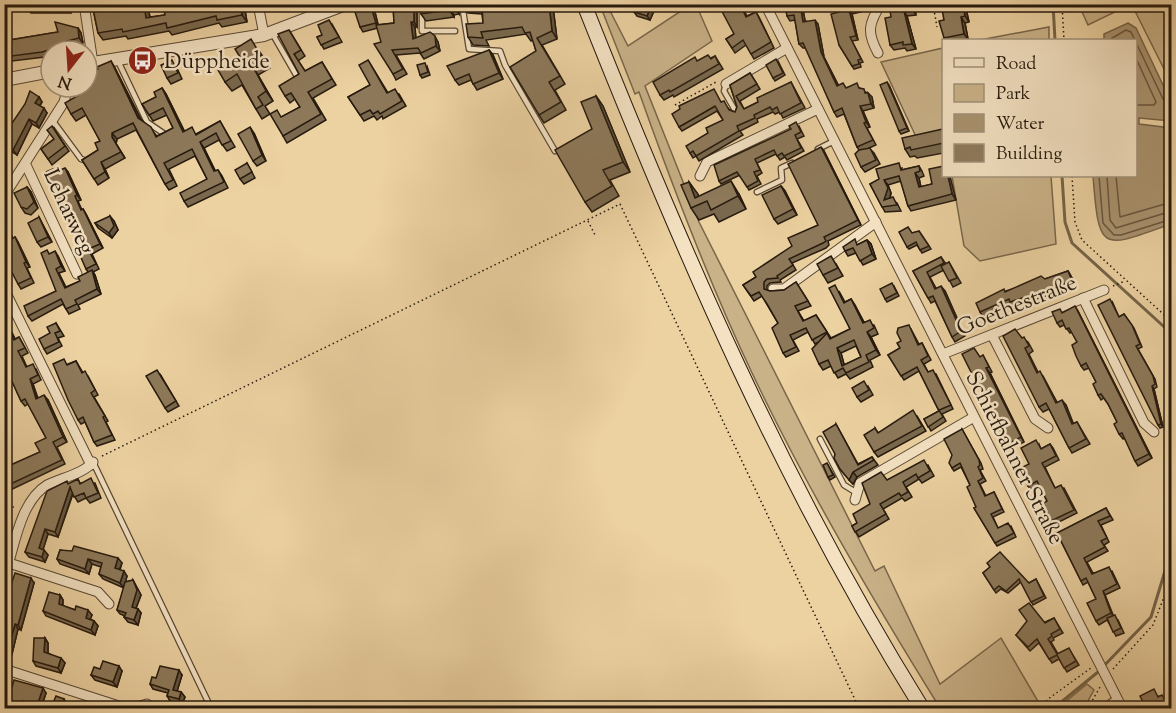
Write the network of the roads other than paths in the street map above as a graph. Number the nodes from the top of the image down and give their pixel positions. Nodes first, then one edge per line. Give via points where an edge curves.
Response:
1 (84, 4) edge
2 (258, 4) edge
3 (346, 4) edge
4 (422, 4) edge
5 (462, 4) edge
6 (584, 4) edge
7 (765, 4) edge
8 (880, 4) edge
9 (456, 31) dead end
10 (268, 34) junction
11 (88, 39) edge
12 (787, 48) junction
13 (878, 53) dead end
14 (117, 59) junction
15 (99, 62) edge
16 (39, 73) edge
17 (4, 80) edge
18 (299, 80) edge
19 (726, 84) joint
20 (65, 99) edge
21 (818, 110) junction
22 (736, 112) edge
23 (53, 121) junction
24 (163, 133) edge
25 (834, 141) junction
26 (555, 151) edge
27 (810, 153) edge
28 (802, 157) edge
29 (94, 158) edge
30 (26, 165) junction
31 (700, 176) dead end
32 (757, 192) dead end
33 (4, 196) edge
34 (876, 222) junction
35 (77, 274) dead end
36 (4, 289) edge
37 (773, 289) edge
38 (1104, 290) road end
39 (1083, 298) junction
40 (992, 335) junction
41 (943, 354) junction
42 (974, 417) junction
43 (1048, 428) dead end
44 (1154, 432) dead end
45 (819, 439) dead end
46 (92, 463) junction
47 (856, 497) joint
48 (9, 563) junction
49 (4, 578) edge
50 (109, 604) dead end
51 (4, 669) edge
52 (1116, 698) junction
53 (147, 704) dead end
54 (125, 708) edge
55 (133, 708) edge
56 (211, 708) edge
57 (922, 708) edge
58 (1102, 708) edge
59 (1122, 708) edge

1 - 11 street
2 - 10 street
3 - 10 street
4 - 9 lane via 422,31
5 - 26 lane via 469,49 500,51
6 - 57 main road via 738,369 820,535
7 - 12 street, Schiefbahner Straße
8 - 13 street via 869,28
10 - 14 street
10 - 18 lane
12 - 19 street
12 - 21 street, Schiefbahner Straße
14 - 15 street
14 - 24 lane via 147,122
16 - 17 street
19 - 22 lane via 724,91
20 - 23 street
21 - 25 street, Schiefbahner Straße
21 - 31 street via 707,162
23 - 29 lane via 82,160
23 - 30 street
25 - 27 lane
25 - 34 street, Schiefbahner Straße
28 - 32 lane via 781,168 782,180
30 - 33 street
30 - 35 street, Leharweg
34 - 37 street via 784,289
34 - 41 street, Schiefbahner Straße
36 - 46 street
38 - 39 street, Goethestraße
39 - 40 street, Goethestraße
39 - 44 street via 1144,423
40 - 41 street, Goethestraße
40 - 43 street via 1035,419
41 - 42 street, Schiefbahner Straße
42 - 47 street via 860,483
42 - 52 street, Schiefbahner Straße
45 - 47 lane via 844,485
46 - 48 street via 42,489 26,511
46 - 56 lane
48 - 49 street
48 - 50 street via 98,592
51 - 54 street
52 - 58 lane
52 - 59 street, Schiefbahner Straße
53 - 55 street

